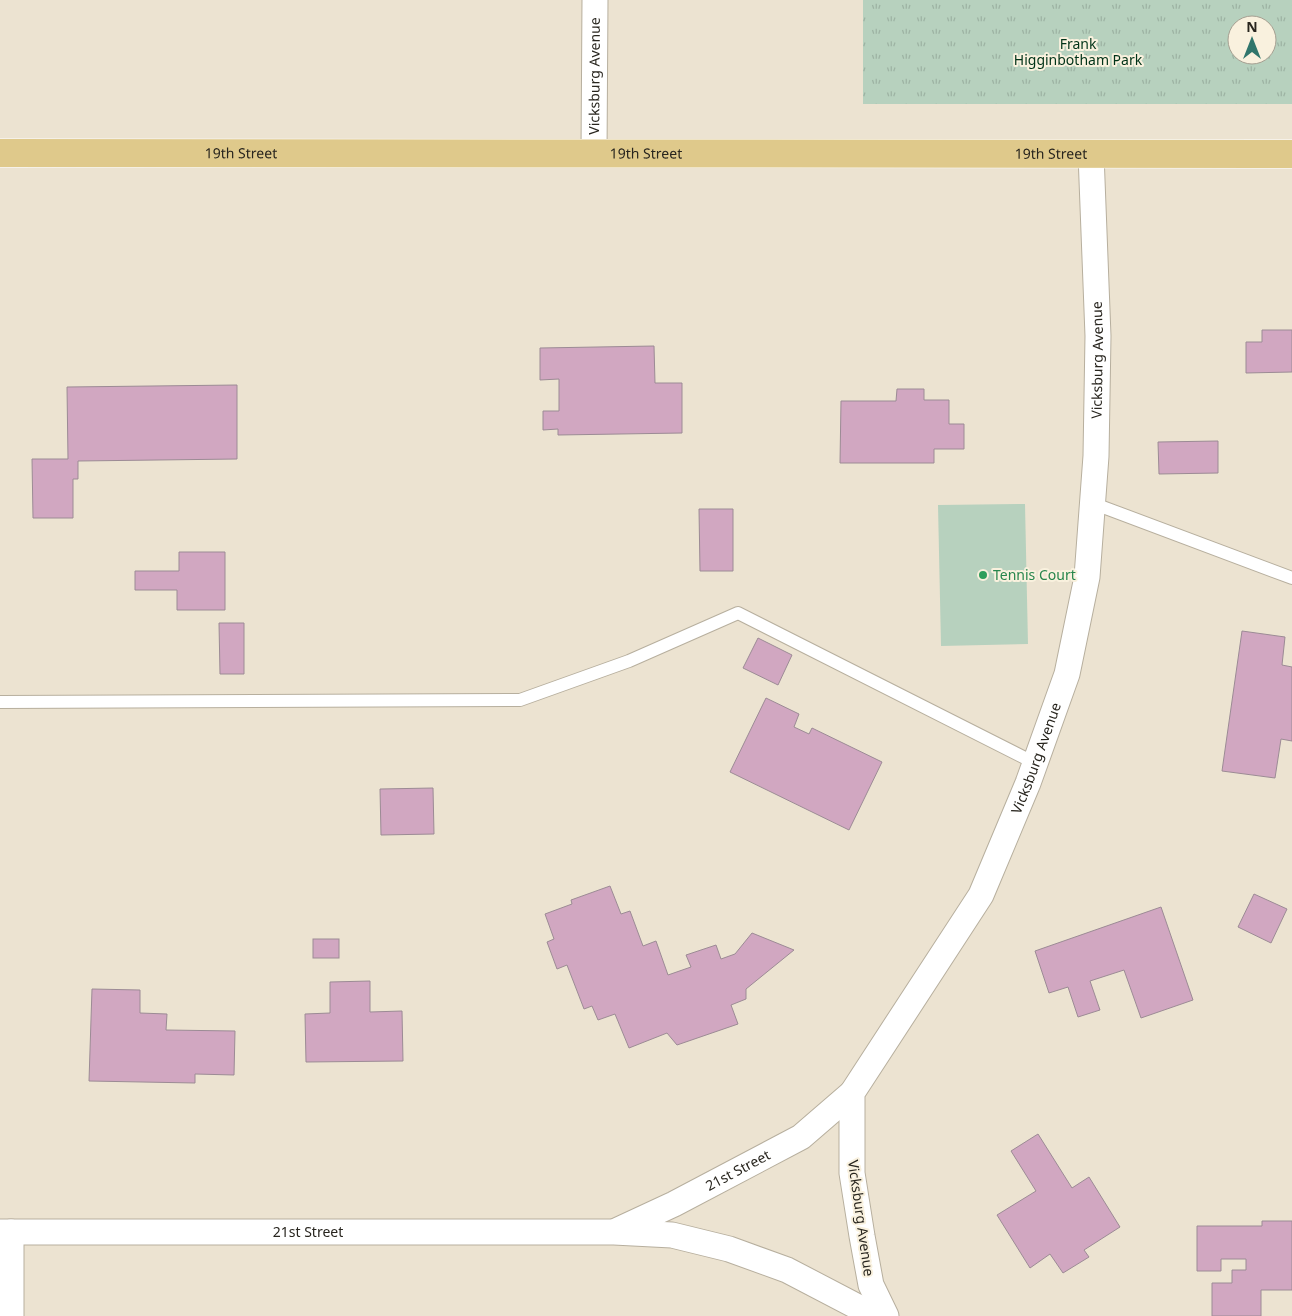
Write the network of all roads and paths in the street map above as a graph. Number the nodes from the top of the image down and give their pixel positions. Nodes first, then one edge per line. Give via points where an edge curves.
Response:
1 (595, 0) edge
2 (0, 153) edge
3 (594, 154) junction
4 (1091, 154) junction
5 (1292, 154) edge
6 (1092, 503) junction
7 (1292, 578) edge
8 (0, 702) edge
9 (1035, 763) junction
10 (852, 1092) junction
11 (6, 1232) edge
12 (614, 1232) junction
13 (11, 1316) edge
14 (869, 1316) edge
15 (886, 1316) edge

1 - 3 street, Vicksburg Avenue
2 - 3 main road, 19th Street
3 - 4 main road, 19th Street
4 - 5 main road, 19th Street
4 - 6 street, Vicksburg Avenue via 1098,336
6 - 7 lane
6 - 9 street, Vicksburg Avenue via 1087,577 1069,664
8 - 9 lane via 520,700 629,661 738,613
9 - 10 street, Vicksburg Avenue via 980,895
10 - 12 street, 21st Street via 801,1137
10 - 15 street, Vicksburg Avenue via 852,1173 871,1285
11 - 12 street, 21st Street
11 - 13 street
12 - 14 street, 21st Street via 672,1235 729,1249 787,1270

